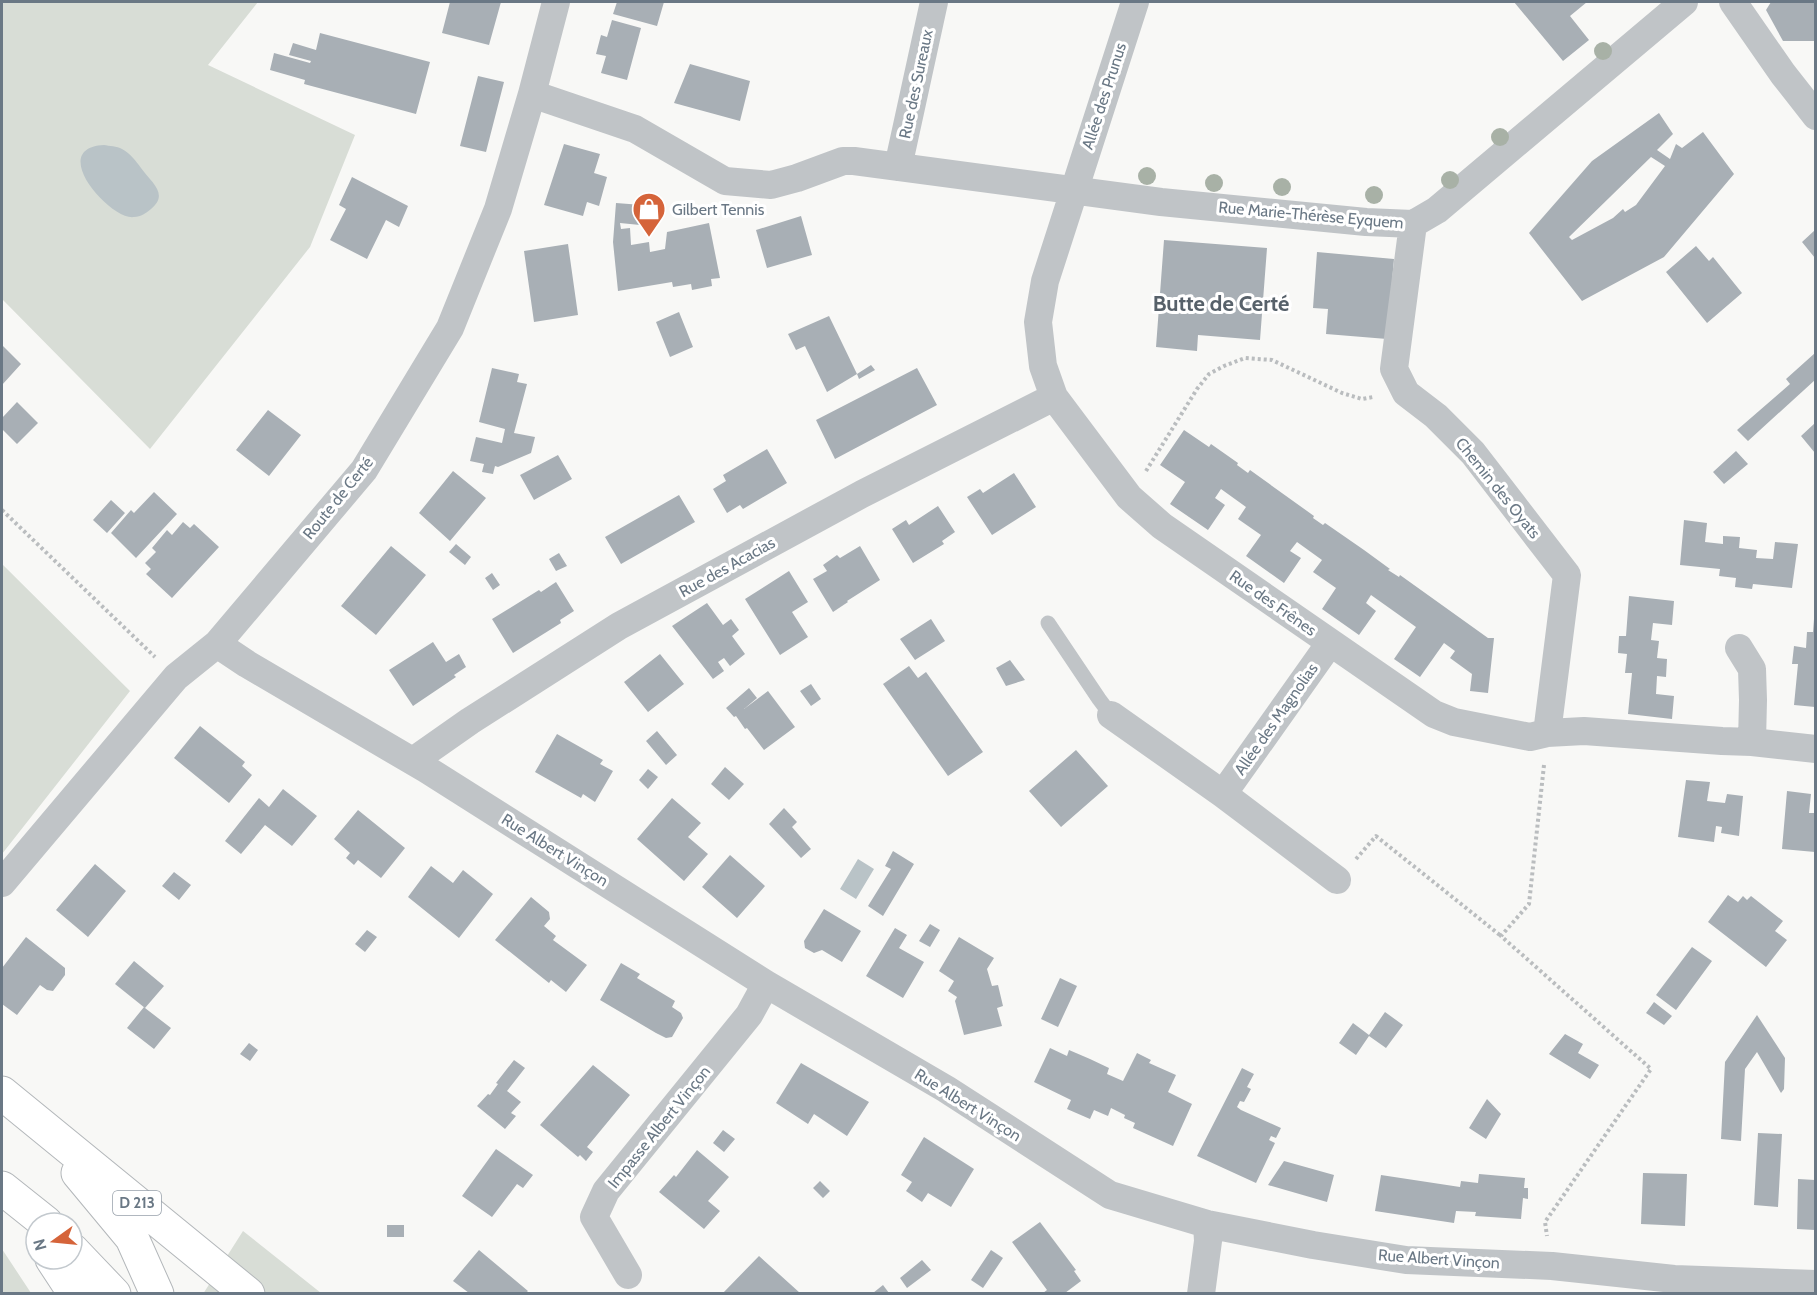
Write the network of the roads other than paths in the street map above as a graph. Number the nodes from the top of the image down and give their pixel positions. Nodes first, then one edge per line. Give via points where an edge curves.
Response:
1 (556, 2) edge
2 (934, 2) edge
3 (1135, 2) edge
4 (1684, 2) edge
5 (1733, 2) edge
6 (532, 94) junction
7 (1815, 116) edge
8 (898, 167) junction
9 (1074, 191) junction
10 (1413, 224) junction
11 (1054, 397) junction
12 (1048, 622) dead end
13 (1330, 643) junction
14 (216, 644) junction
15 (1739, 648) dead end
16 (1111, 715) joint
17 (1547, 733) junction
18 (1752, 742) junction
19 (1815, 749) edge
20 (413, 761) junction
21 (1223, 794) junction
22 (1337, 880) road end
23 (2, 883) edge
24 (766, 984) junction
25 (14, 1103) edge
26 (2, 1188) edge
27 (31, 1211) edge
28 (1207, 1224) junction
29 (84, 1262) edge
30 (60, 1271) edge
31 (628, 1275) dead end
32 (1815, 1284) edge
33 (75, 1293) edge
34 (114, 1293) edge
35 (157, 1293) edge
36 (248, 1293) edge
37 (1201, 1293) edge

1 - 6 street, Route de Certé
2 - 8 street, Rue des Sureaux
3 - 9 street, Allée des Prunus
4 - 10 street, Rue Marie-Thérèse Eyquem via 1437,210
5 - 7 street
6 - 8 street via 635,129 725,181 771,185 843,161
6 - 14 street, Route de Certé via 498,209 450,328 364,470
8 - 9 street
9 - 10 street, Rue Marie-Thérèse Eyquem
9 - 11 street, Rue des Frênes via 1045,281 1038,322 1042,366
10 - 17 street, Chemin des Oyats via 1394,369 1406,393 1473,453 1567,575
11 - 13 street, Rue des Frênes via 1129,497 1162,526
11 - 20 street, Rue des Acacias via 862,494 619,626
12 - 16 lane
13 - 17 street, Rue des Frênes via 1434,714 1454,722 1530,737
13 - 21 street, Allée des Magnolias
14 - 20 street, Rue Albert Vinçon
14 - 23 street, Route de Certé via 176,677
15 - 18 street via 1752,669
16 - 21 street
17 - 18 street, Rue des Frênes via 1584,731
18 - 19 street, Rue des Frênes
20 - 24 street, Rue Albert Vinçon
21 - 22 street
24 - 28 street, Rue Albert Vinçon via 946,1089 1110,1195
24 - 31 street, Impasse Albert Vinçon via 750,1016 606,1191 594,1217
25 - 35 highway via 132,1238
25 - 36 highway, D 213
26 - 27 highway
28 - 32 street, Rue Albert Vinçon via 1406,1260 1552,1266 1674,1279
28 - 37 street
29 - 34 highway
30 - 33 highway

